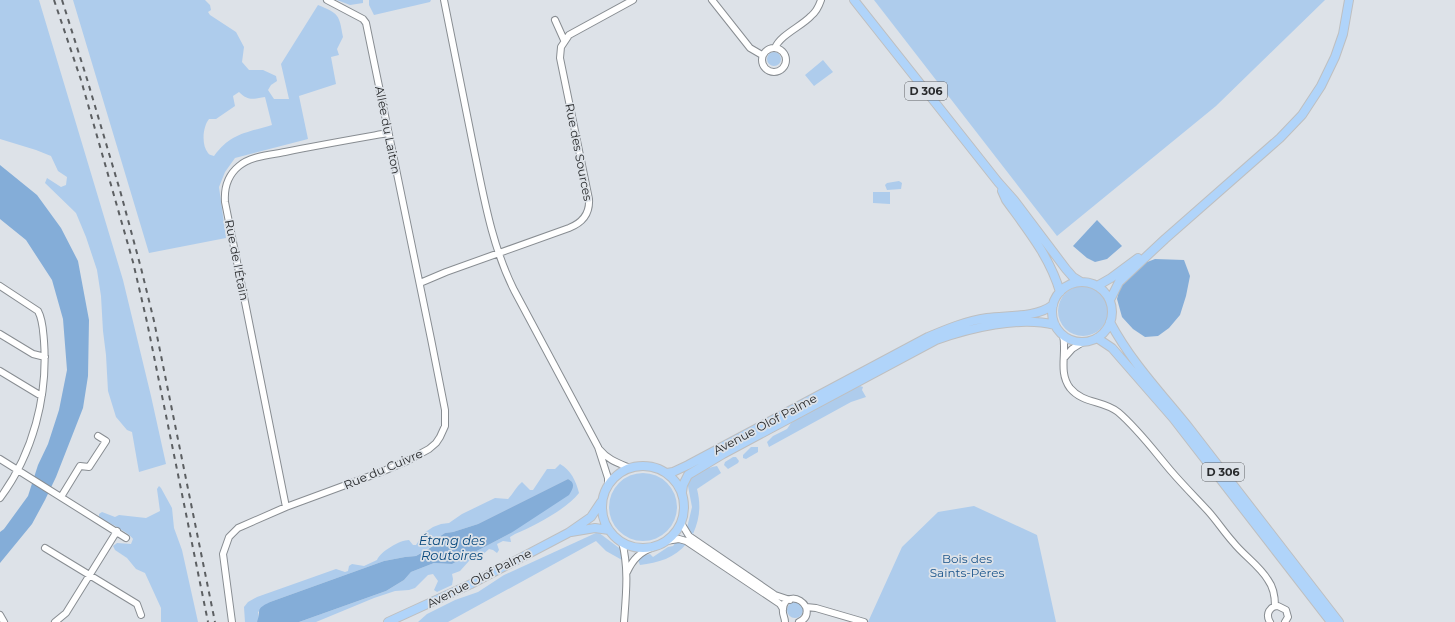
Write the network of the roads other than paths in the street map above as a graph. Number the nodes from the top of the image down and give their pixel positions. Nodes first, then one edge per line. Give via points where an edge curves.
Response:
1 (327, 0) edge
2 (444, 0) edge
3 (633, 0) edge
4 (712, 0) edge
5 (821, 0) edge
6 (854, 0) edge
7 (1349, 0) edge
8 (555, 20) dead end
9 (564, 40) junction
10 (775, 48) junction
11 (762, 55) junction
12 (388, 133) junction
13 (998, 182) junction
14 (1165, 239) junction
15 (498, 254) junction
16 (1081, 282) junction
17 (420, 283) junction
18 (0, 286) edge
19 (1097, 286) junction
20 (1060, 292) junction
21 (1110, 300) junction
22 (1052, 305) junction
23 (1110, 322) junction
24 (1055, 326) junction
25 (0, 334) edge
26 (1063, 335) junction
27 (1097, 338) junction
28 (1083, 342) junction
29 (45, 357) junction
30 (1064, 358) junction
31 (0, 371) edge
32 (863, 375) junction
33 (42, 395) junction
34 (98, 436) dead end
35 (598, 447) junction
36 (0, 459) edge
37 (630, 468) junction
38 (17, 470) junction
39 (667, 473) junction
40 (608, 486) junction
41 (682, 492) junction
42 (61, 497) junction
43 (0, 498) edge
44 (602, 499) junction
45 (286, 507) junction
46 (681, 523) junction
47 (609, 530) junction
48 (117, 531) junction
49 (568, 533) junction
50 (126, 538) dead end
51 (666, 541) junction
52 (622, 542) junction
53 (654, 547) junction
54 (45, 548) dead end
55 (627, 574) junction
56 (89, 576) junction
57 (790, 600) junction
58 (1275, 606) junction
59 (806, 607) junction
60 (783, 609) junction
61 (0, 615) edge
62 (141, 615) dead end
63 (787, 621) edge
64 (1267, 621) edge
65 (1287, 621) edge
66 (4, 622) edge
67 (55, 622) edge
68 (232, 622) edge
69 (388, 622) edge
70 (624, 622) edge
71 (799, 622) edge
72 (864, 622) edge
73 (1331, 622) edge
74 (1339, 622) edge

1 - 12 street, Allée du Laiton via 366,22
2 - 15 street via 487,213
3 - 9 street
4 - 11 street via 750,48
5 - 10 street via 812,16 783,38
6 - 13 main road, D 306
7 - 14 main road via 1343,34 1335,57 1321,86 1302,115 1280,138
8 - 9 street
9 - 15 street, Rue des Sources via 560,58 589,199 588,212 576,225
10 - 11 street via 770,48
10 - 11 street via 784,54 786,59 778,72 767,70 763,66
12 - 17 street, Allée du Laiton
12 - 45 street, Rue de l'Étain via 248,160 235,169 225,188 225,202
13 - 16 main road, D 306 via 1066,269
13 - 20 main road, D 306 via 1006,200 1046,257
14 - 19 main road
14 - 21 main road via 1119,282
15 - 17 street, Rue des Sources
15 - 35 street via 514,290
16 - 19 main road
16 - 20 main road via 1073,283
17 - 45 street, Rue du Cuivre via 445,410 445,426 440,437 429,449 407,461
18 - 29 street via 38,311 42,323
19 - 21 main road
20 - 22 main road
21 - 23 main road
22 - 24 main road
22 - 32 main road via 1044,311 986,318 952,327 928,337
23 - 27 main road
23 - 74 main road, D 306 via 1135,363 1190,429
24 - 26 main road
24 - 32 main road via 1045,323 1018,323 962,331
25 - 29 street via 33,354
26 - 28 main road
26 - 30 street
27 - 28 main road
27 - 73 main road, D 306 via 1112,348 1173,418
28 - 30 street
29 - 33 street
30 - 58 street via 1063,369 1069,387 1086,400 1112,408 1137,431 1267,578 1273,590
31 - 33 street
32 - 39 main road, Avenue Olof Palme via 688,465
32 - 41 main road, Avenue Olof Palme via 692,472 685,479
33 - 38 street via 29,446
34 - 42 street via 106,441 89,467 80,466
35 - 37 street via 607,458
35 - 40 street
36 - 38 street
37 - 39 main road via 649,466
37 - 40 main road via 617,475
38 - 42 street
38 - 43 street
39 - 41 main road
40 - 44 main road
41 - 46 main road via 684,504
42 - 48 street
44 - 47 main road via 603,515
44 - 49 main road, Avenue Olof Palme via 591,517
45 - 68 street, Rue du Cuivre via 238,528 226,544 223,560
46 - 51 main road via 678,530
46 - 57 street via 689,536 775,595
47 - 49 main road, Avenue Olof Palme via 595,528
47 - 52 main road
48 - 50 street
48 - 56 street
49 - 69 main road, Avenue Olof Palme via 471,584
51 - 53 main road
51 - 60 street via 686,541 780,604
52 - 53 main road via 637,548
52 - 55 street
53 - 55 street via 635,558
54 - 56 street
55 - 70 street
56 - 62 street via 137,604
56 - 67 street via 66,613
57 - 59 street via 801,600
57 - 60 street
58 - 64 street via 1268,611
58 - 65 street via 1281,606 1286,610
59 - 71 street via 806,615
59 - 72 street
60 - 63 street
61 - 66 street

